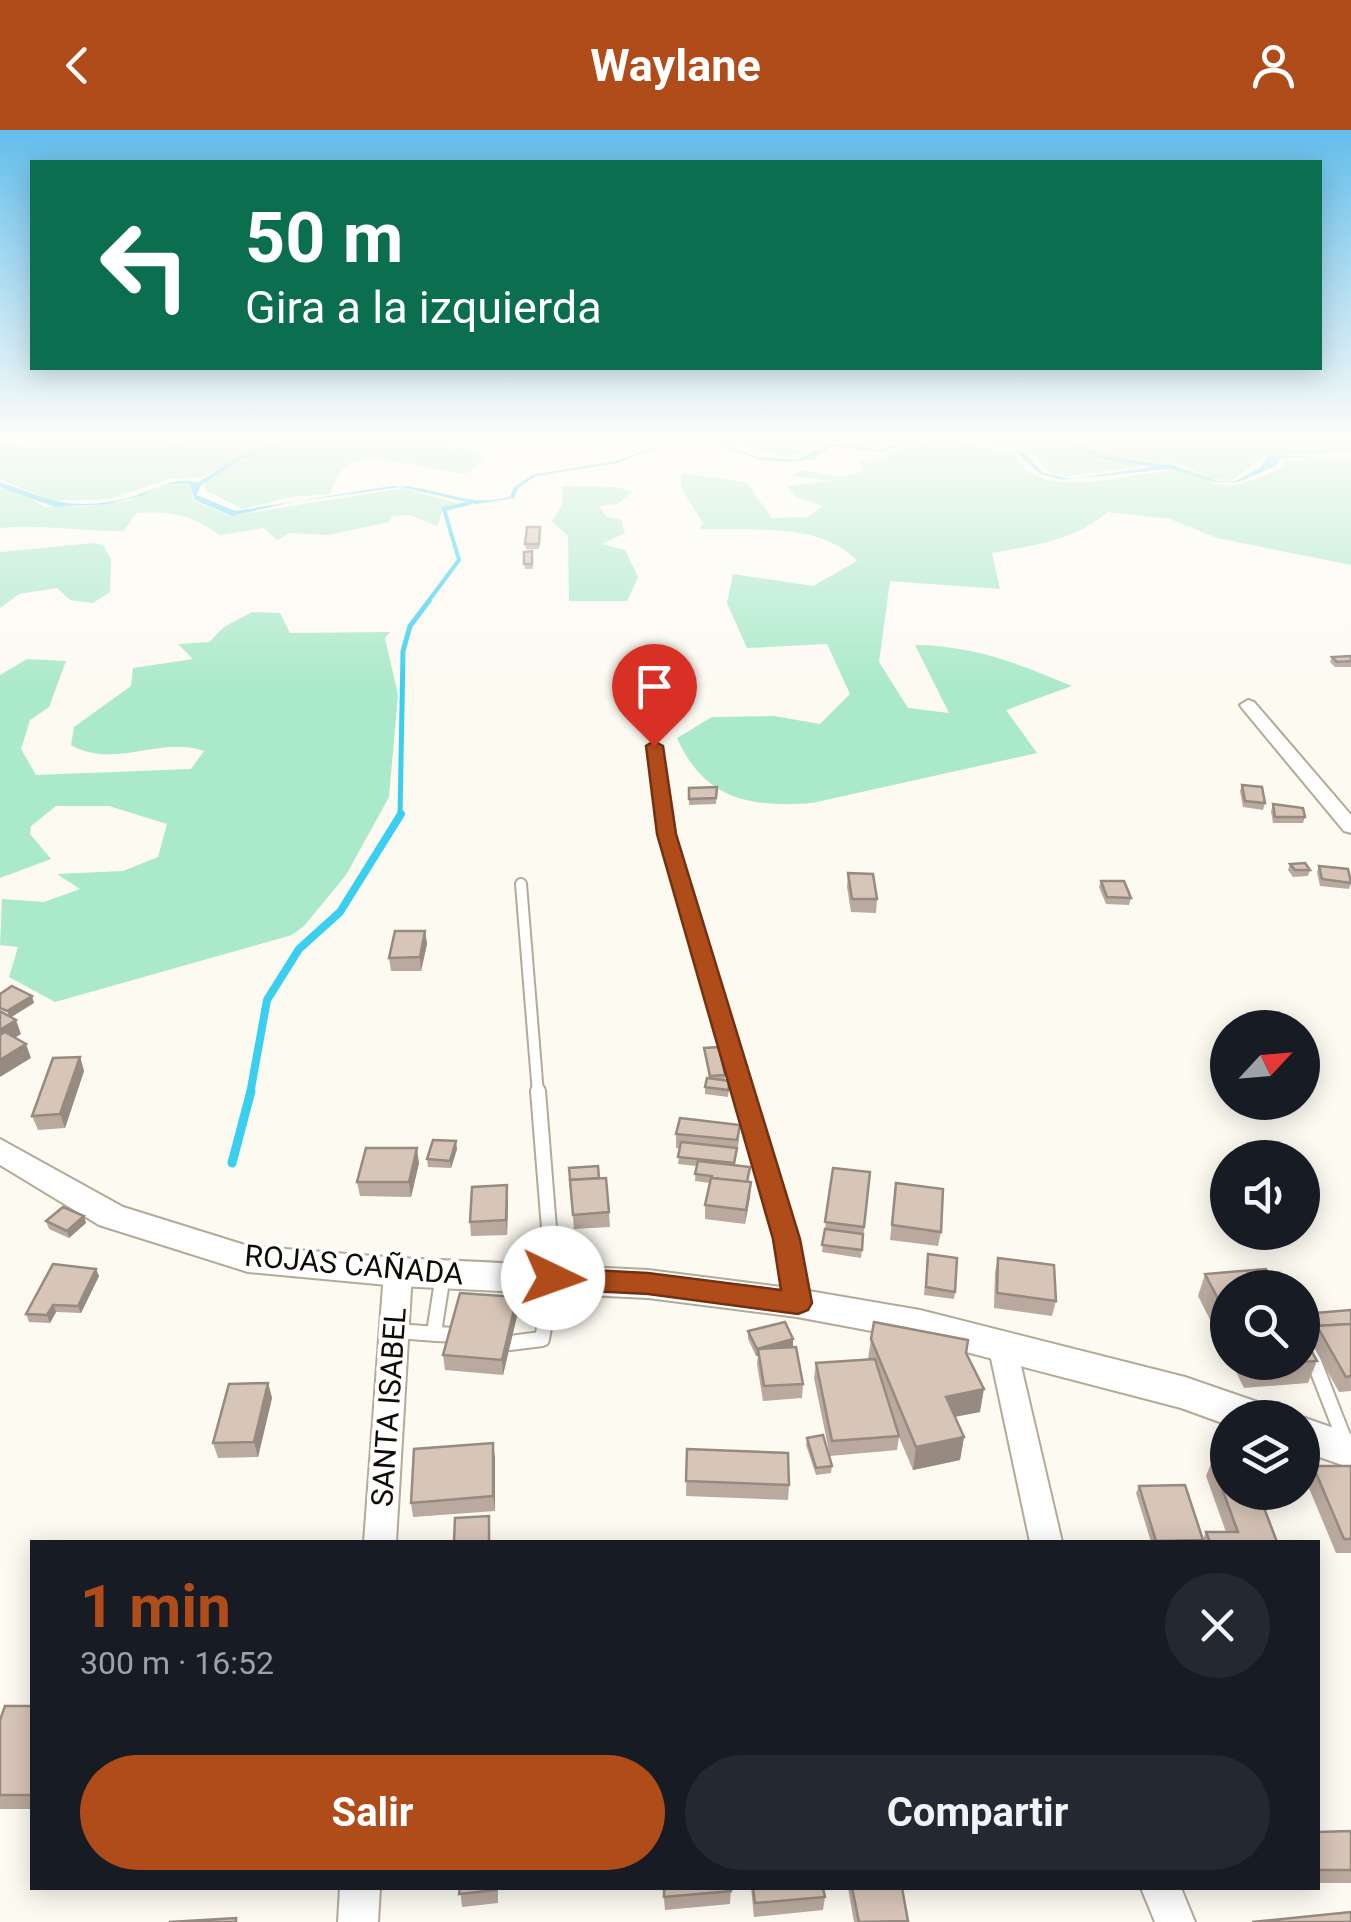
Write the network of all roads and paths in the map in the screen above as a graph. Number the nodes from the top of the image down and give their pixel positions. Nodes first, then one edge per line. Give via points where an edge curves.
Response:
1 (1248, 705) dead end
2 (654, 746) dead end
3 (1351, 827) edge
4 (521, 884) dead end
5 (0, 1150) edge
6 (398, 1272) junction
7 (444, 1275) junction
8 (553, 1278) junction
9 (798, 1303) junction
10 (393, 1330) junction
11 (438, 1334) junction
12 (455, 1336) edge
13 (510, 1343) edge
14 (1003, 1348) junction
15 (1320, 1376) edge
16 (1210, 1402) edge
17 (1320, 1440) edge
18 (1350, 1450) edge
19 (380, 1540) edge
20 (1046, 1540) edge
21 (360, 1890) edge
22 (1163, 1890) edge
23 (358, 1922) edge
24 (1176, 1922) edge

1 - 3 street
2 - 9 lane via 666,834 786,1239
4 - 8 lane
5 - 6 main road, ROJAS CAÑADA via 112,1216 182,1242 248,1259
6 - 7 main road, ROJAS CAÑADA
6 - 10 street, SANTA ISABEL
7 - 8 main road, ROJAS CAÑADA
7 - 11 lane
8 - 9 main road, ROJAS CAÑADA
8 - 13 lane via 542,1340
9 - 14 main road, ROJAS CAÑADA
10 - 11 lane
10 - 19 street, SANTA ISABEL
11 - 12 lane
14 - 16 main road, ROJAS CAÑADA
14 - 20 street
15 - 18 lane
17 - 18 main road
21 - 23 street
22 - 24 street

